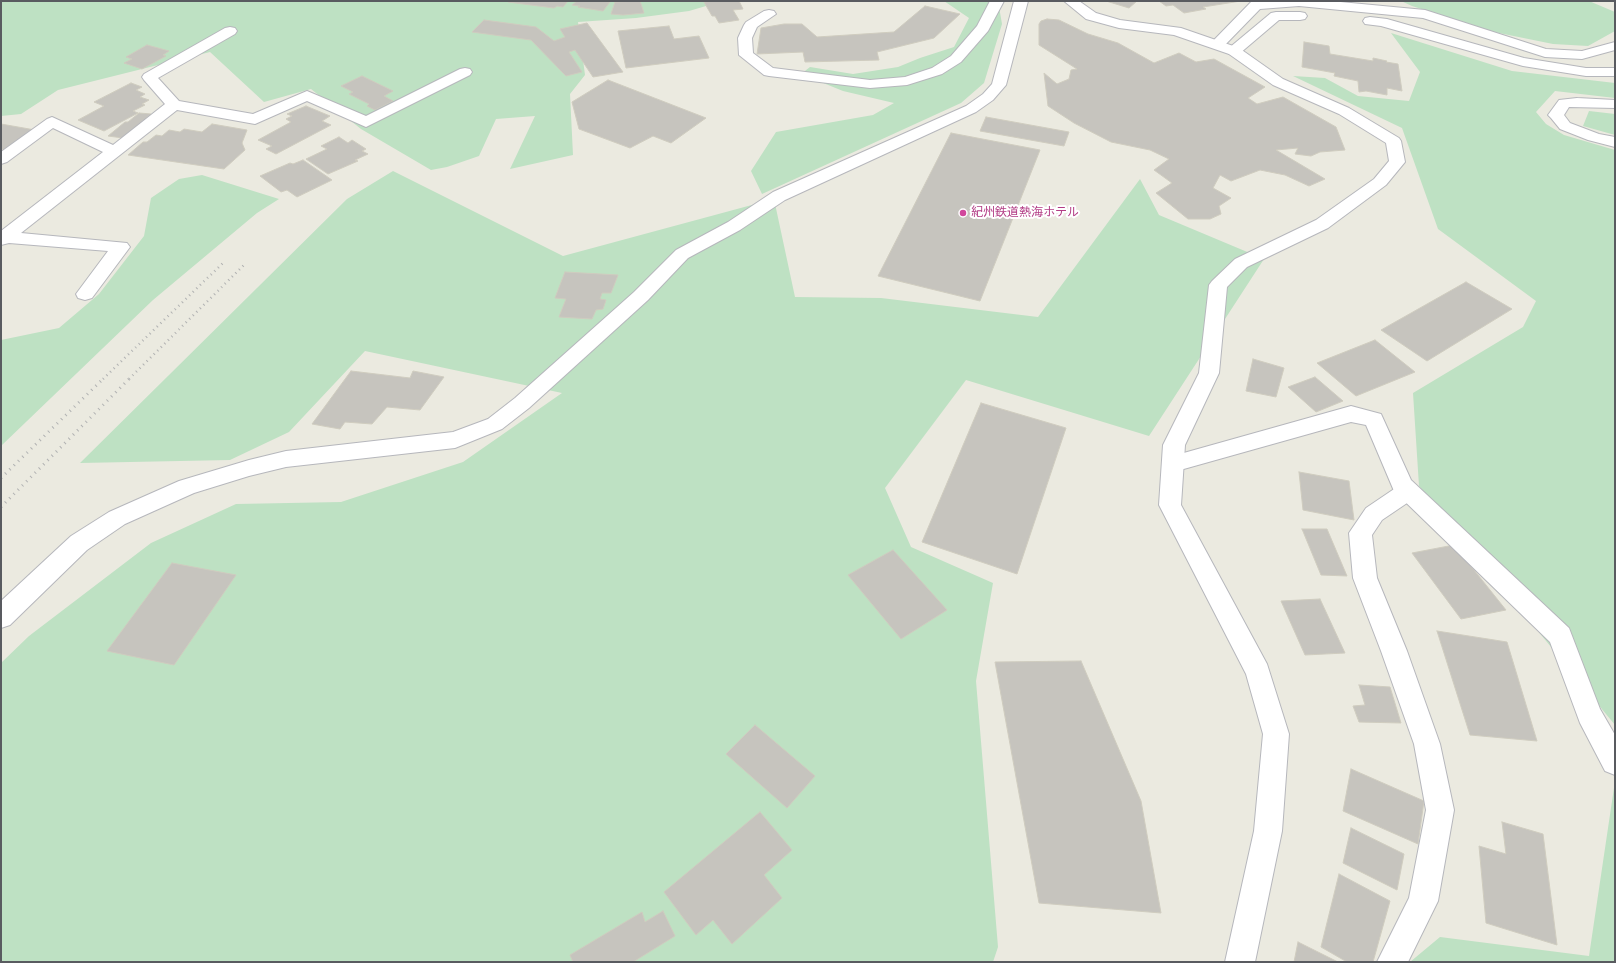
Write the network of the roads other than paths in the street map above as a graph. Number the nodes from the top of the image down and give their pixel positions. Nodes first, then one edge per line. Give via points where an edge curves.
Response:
1 (997, 1) edge
2 (1021, 1) edge
3 (1071, 1) edge
4 (768, 14) dead end
5 (230, 31) dead end
6 (1615, 46) edge
7 (1226, 48) junction
8 (465, 72) dead end
9 (1615, 72) edge
10 (1615, 104) edge
11 (174, 105) junction
12 (1615, 142) edge
13 (115, 152) junction
14 (1, 160) edge
15 (3, 239) edge
16 (85, 294) dead end
17 (1172, 464) junction
18 (1408, 491) junction
19 (1, 617) edge
20 (1615, 762) edge
21 (1240, 962) edge
22 (1392, 962) edge

1 - 4 street via 983,28 956,59 937,71 907,81 870,84 769,72 746,55 745,38 751,26
2 - 19 street via 999,85 988,97 971,109 778,196 734,226 682,254 636,301 495,424 456,440 286,459 188,487 117,518 79,543
3 - 7 street via 1091,16 1119,24 1176,31
5 - 11 street via 149,77
6 - 7 street via 1582,54 1545,53 1425,14 1299,2 1256,5
7 - 9 street via 1276,16 1323,15 1382,22 1523,62 1586,72
7 - 17 street via 1278,82 1344,111 1393,141 1397,162 1380,182 1322,224 1241,263 1218,285 1209,373 1174,445
8 - 11 street via 366,122 306,95 255,119
10 - 12 street via 1564,103 1556,115 1565,126
11 - 13 street
13 - 14 street via 52,122
13 - 15 street
15 - 16 street via 121,247
17 - 18 street via 1352,414 1374,419 1402,485
17 - 21 street via 1170,505 1258,672 1276,734 1268,831
18 - 20 street via 1560,636 1589,714
18 - 22 street via 1374,514 1360,533 1365,578 1427,744 1440,810 1424,901

